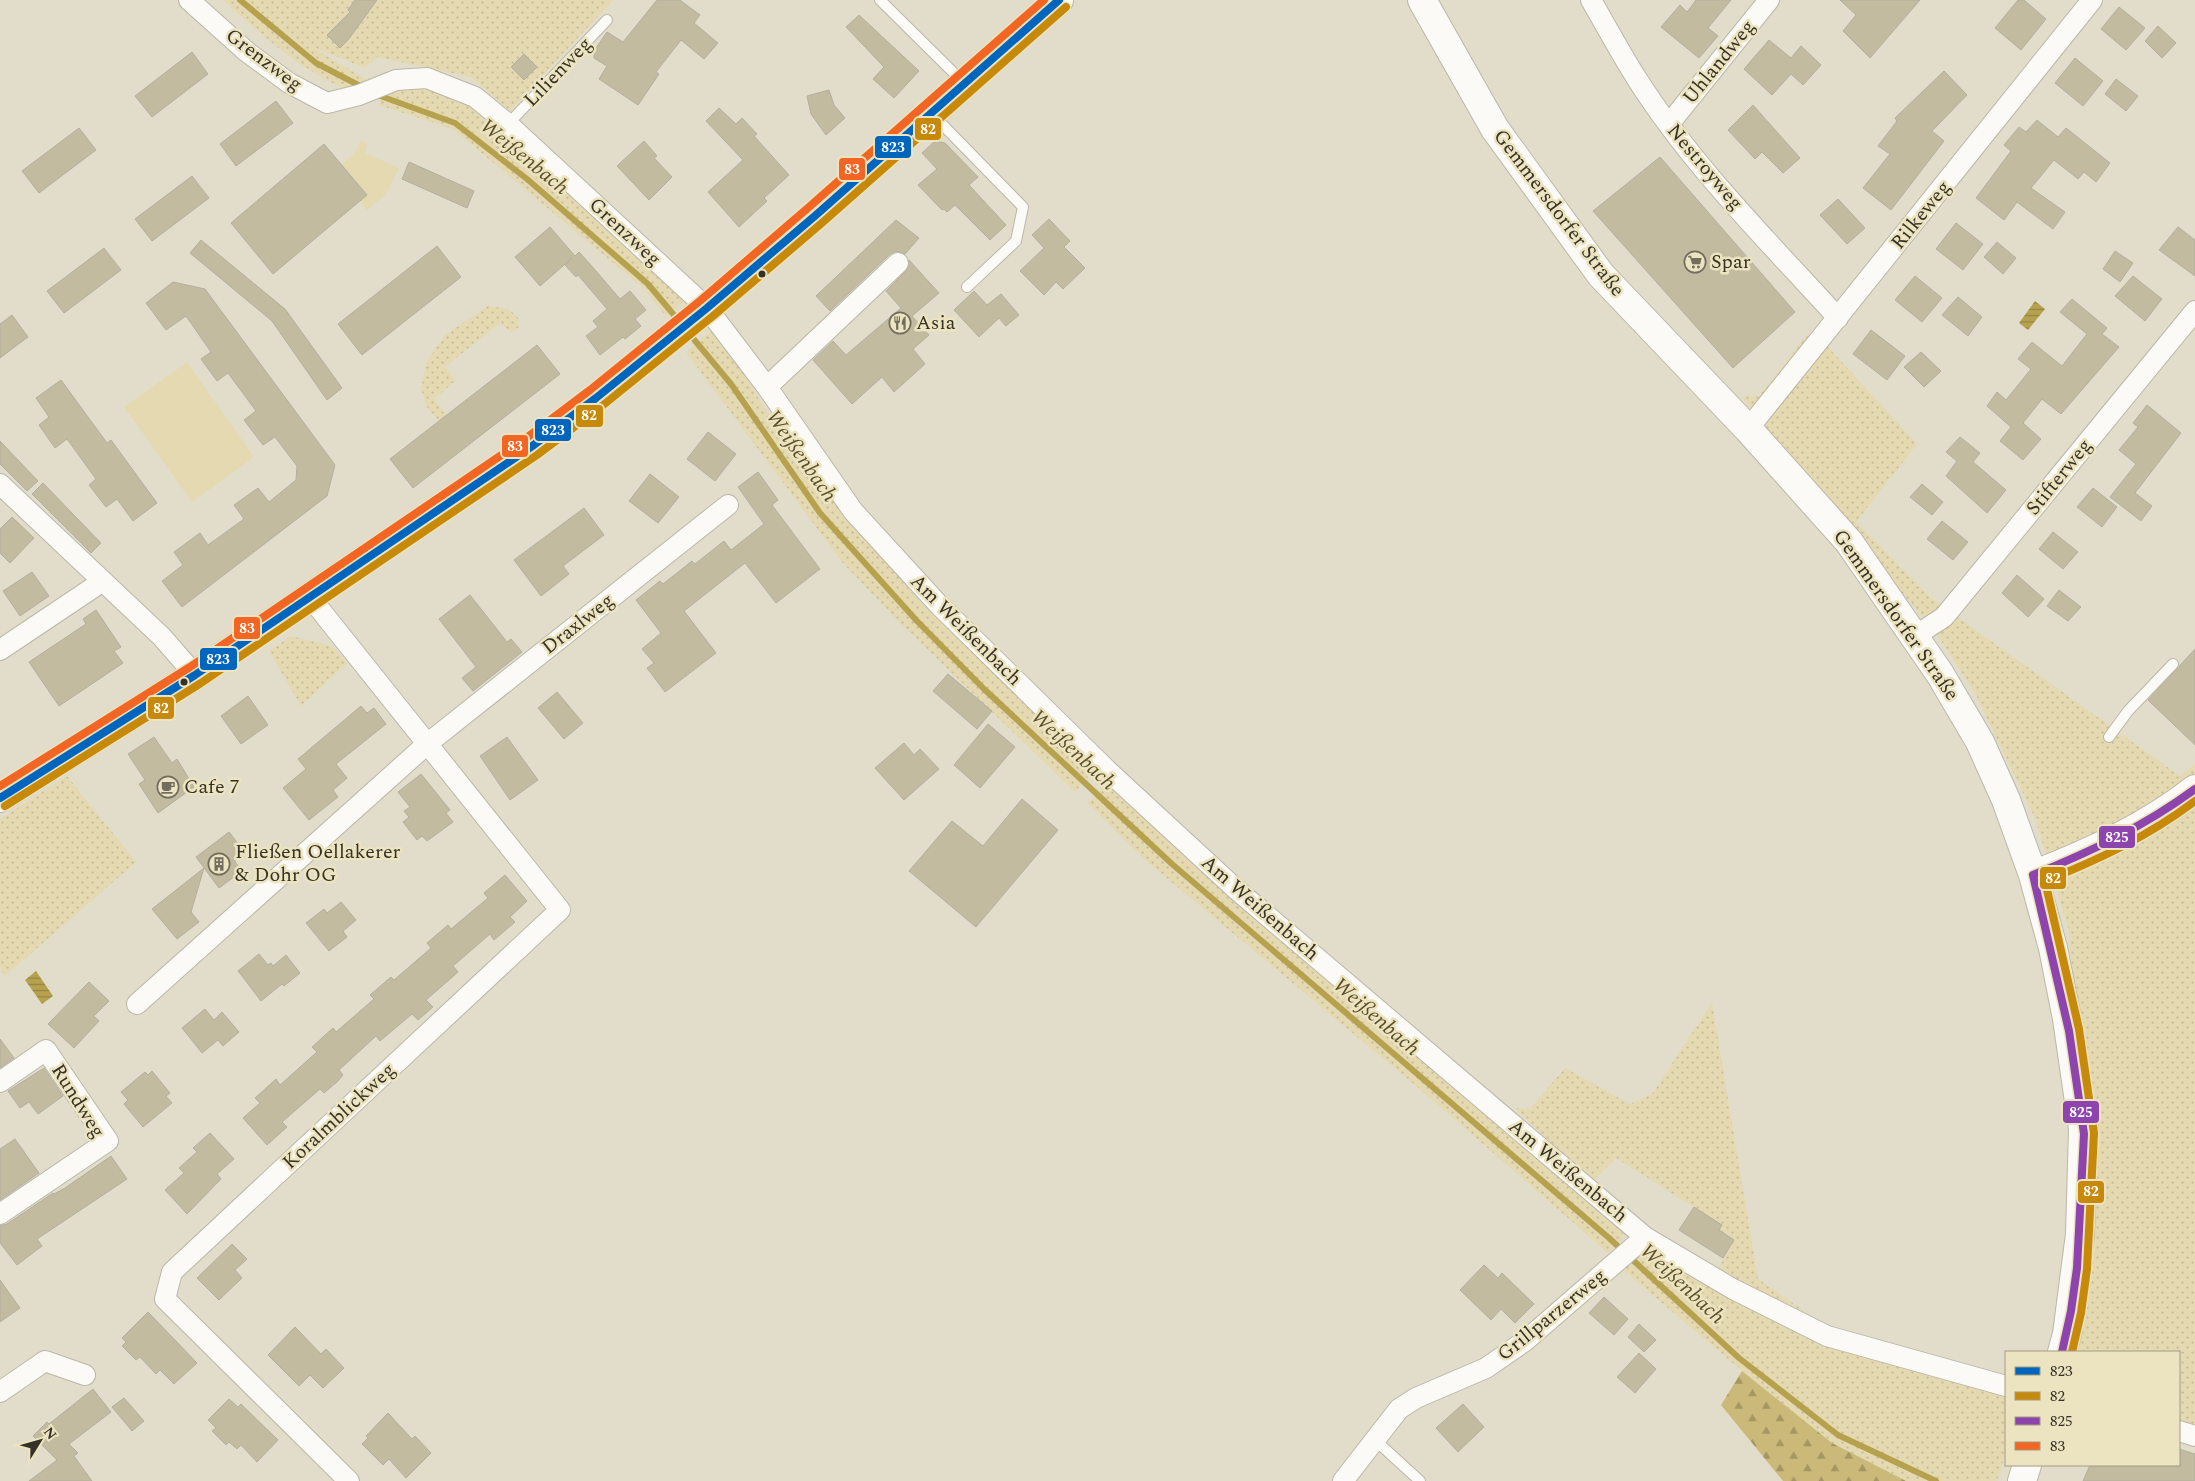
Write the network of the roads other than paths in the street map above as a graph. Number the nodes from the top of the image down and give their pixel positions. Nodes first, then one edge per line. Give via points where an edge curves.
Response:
1 (189, 0) edge
2 (880, 0) edge
3 (1059, 0) edge
4 (1422, 0) edge
5 (1591, 0) edge
6 (1769, 0) edge
7 (2092, 0) edge
8 (608, 20) dead end
9 (965, 84) junction
10 (931, 114) junction
11 (508, 124) junction
12 (1669, 124) junction
13 (898, 263) dead end
14 (967, 287) dead end
15 (2195, 311) edge
16 (702, 312) junction
17 (1838, 318) junction
18 (767, 386) junction
19 (1748, 429) junction
20 (0, 484) edge
21 (728, 505) dead end
22 (103, 581) junction
23 (310, 597) junction
24 (1915, 636) junction
25 (0, 650) edge
26 (2174, 664) dead end
27 (195, 675) junction
28 (2109, 736) dead end
29 (428, 744) junction
30 (2195, 789) edge
31 (0, 798) edge
32 (2033, 875) junction
33 (136, 1004) dead end
34 (0, 1082) edge
35 (0, 1214) edge
36 (1642, 1239) junction
37 (2062, 1351) edge
38 (86, 1375) dead end
39 (2005, 1386) edge
40 (0, 1392) edge
41 (2180, 1432) edge
42 (2195, 1436) edge
43 (1374, 1440) junction
44 (2027, 1466) edge
45 (349, 1481) edge
46 (1343, 1481) edge
47 (1420, 1481) edge
48 (2022, 1481) edge

1 - 11 street, Grenzweg via 247,52 288,83 327,104 396,80 426,78 475,97
2 - 9 lane
3 - 9 main road
4 - 19 main road, Gemmersdorfer Straße via 1495,129 1601,276
5 - 12 street, Nestroyweg via 1637,80
6 - 12 street, Uhlandweg
7 - 17 street, Rilkeweg
8 - 11 lane, Lilienweg
9 - 10 main road
10 - 14 lane via 1023,207 1016,241
10 - 16 main road
11 - 16 street, Grenzweg
12 - 17 street, Nestroyweg via 1720,187
13 - 18 street
15 - 24 street, Stifterweg via 1944,617
16 - 18 street, Am Weißenbach
16 - 23 main road via 531,447
17 - 19 street, Rilkeweg
18 - 36 street, Am Weißenbach via 852,511 939,605 1107,770 1237,890
19 - 24 main road, Gemmersdorfer Straße via 1849,542
20 - 22 street
21 - 29 street, Draxlweg
22 - 25 street
22 - 27 street via 162,637
23 - 27 main road
23 - 29 street, Koralmblickweg
24 - 32 main road, Gemmersdorfer Straße via 1980,742 2006,800
26 - 28 lane via 2128,711
27 - 31 main road
29 - 33 street
29 - 45 street, Koralmblickweg via 560,910 172,1272 165,1299
30 - 32 main road via 2117,838
32 - 37 main road, Gemmersdorfer Straße via 2067,1019 2083,1129 2080,1234
34 - 35 street, Rundweg via 46,1050 108,1141
36 - 39 street, Am Weißenbach via 1733,1290 1827,1336
36 - 43 street, Grillparzerweg via 1525,1342 1486,1368 1416,1398 1399,1409
38 - 40 street via 45,1361
41 - 42 street
43 - 46 street, Grillparzerweg
43 - 47 lane
44 - 48 main road

